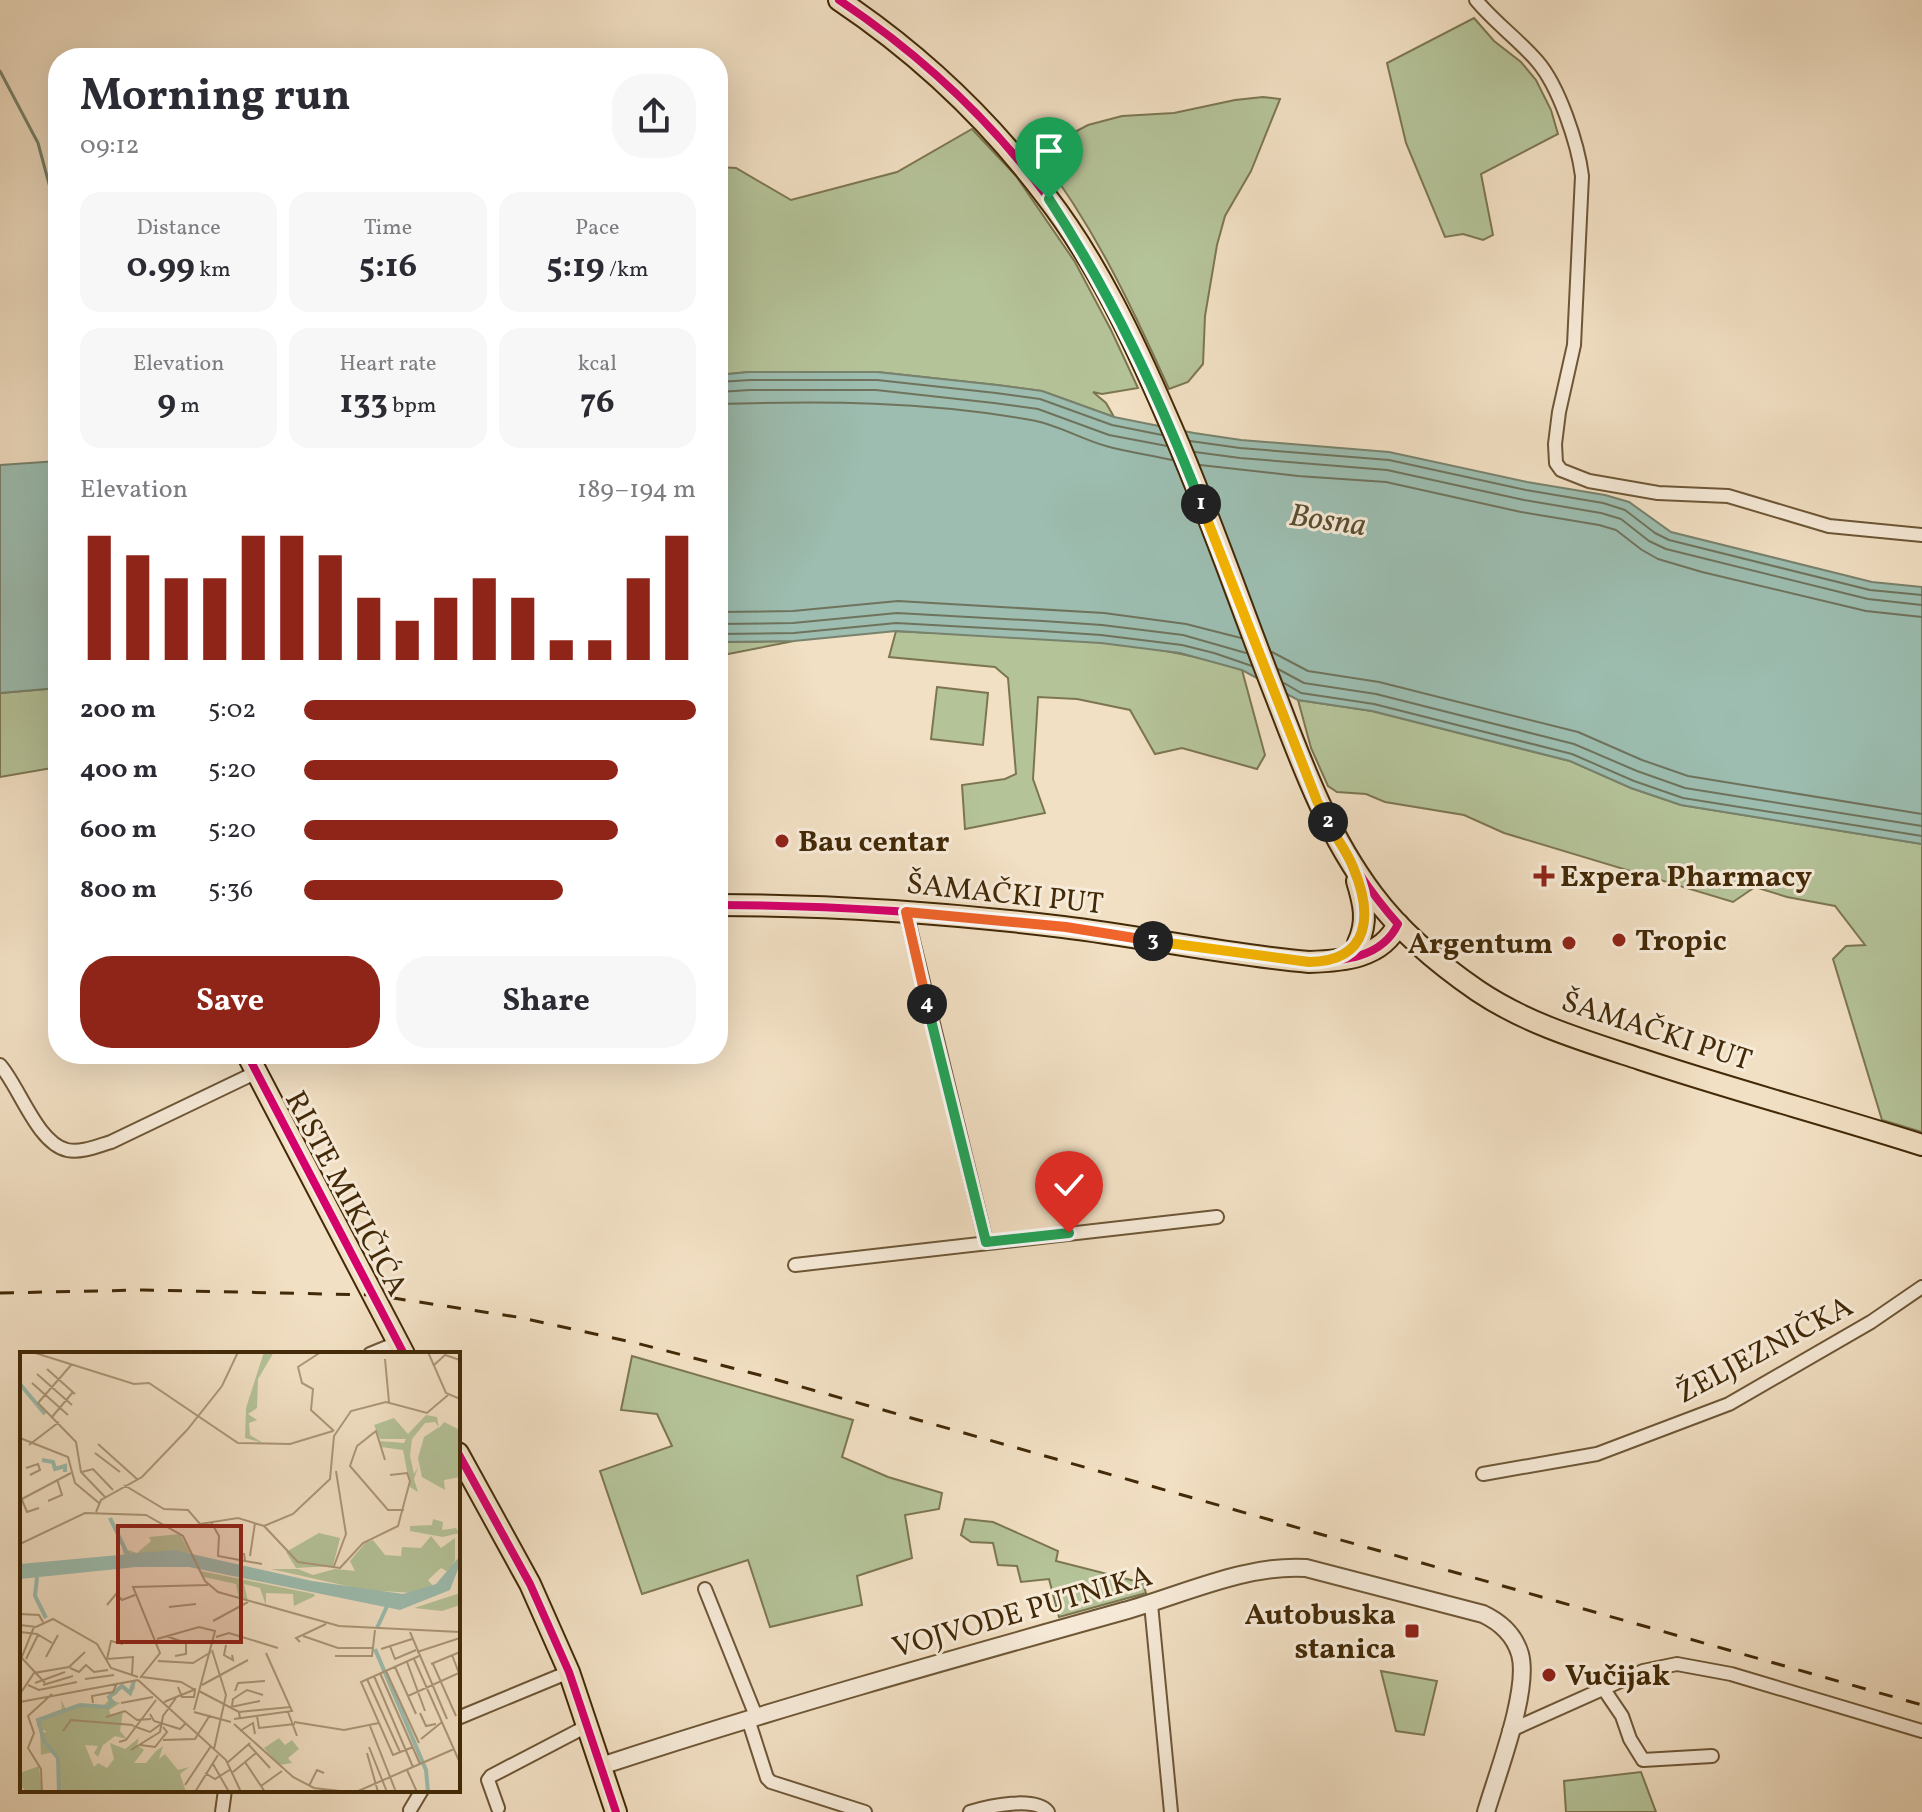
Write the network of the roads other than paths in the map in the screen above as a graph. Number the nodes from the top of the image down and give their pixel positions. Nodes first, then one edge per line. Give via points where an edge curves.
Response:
1 (839, 0) edge
2 (1476, 0) edge
3 (1922, 535) edge
4 (1353, 866) junction
5 (728, 905) edge
6 (906, 912) junction
7 (1398, 924) junction
8 (1358, 943) junction
9 (1331, 962) junction
10 (250, 1064) edge
11 (253, 1064) edge
12 (0, 1065) edge
13 (1922, 1145) edge
14 (1217, 1217) dead end
15 (986, 1242) junction
16 (795, 1265) dead end
17 (1922, 1287) edge
18 (401, 1348) edge
19 (380, 1352) edge
20 (460, 1457) edge
21 (1483, 1474) dead end
22 (705, 1589) dead end
23 (1151, 1604) junction
24 (569, 1672) junction
25 (1603, 1688) junction
26 (460, 1717) edge
27 (752, 1717) junction
28 (589, 1725) junction
29 (1509, 1731) junction
30 (1922, 1731) edge
31 (1712, 1756) dead end
32 (601, 1766) junction
33 (225, 1792) edge
34 (421, 1792) edge
35 (498, 1808) dead end
36 (410, 1810) edge
37 (222, 1812) edge
38 (616, 1812) edge
39 (865, 1812) edge
40 (970, 1812) edge
41 (1048, 1812) edge
42 (1171, 1812) edge
43 (1486, 1812) edge

1 - 4 main road via 953,91 1049,199 1088,259 1168,418 1317,801
2 - 3 street via 1541,65 1579,151 1574,345 1555,444 1561,470 1589,481 1658,493 1728,496 1829,526
4 - 7 main road
4 - 8 main road via 1365,914
5 - 6 main road, ŠAMAČKI PUT
6 - 9 main road, ŠAMAČKI PUT
6 - 15 street
7 - 8 main road via 1377,926
7 - 9 main road, ŠAMAČKI PUT via 1377,948
7 - 13 main road, ŠAMAČKI PUT via 1478,991 1563,1034
8 - 9 main road
10 - 12 street via 111,1142 65,1150 44,1135
11 - 18 main road, RISTE MIKIČIĆA
14 - 15 street
15 - 16 street
17 - 21 street, ŽELJEZNIČKA via 1729,1404 1597,1454
18 - 19 street
20 - 24 main road via 530,1584
22 - 27 street
23 - 27 street, VOJVODE PUTNIKA
23 - 29 street, VOJVODE PUTNIKA via 1286,1566 1496,1620 1520,1655 1519,1694
23 - 42 street
24 - 26 street
24 - 28 main road
25 - 29 street
25 - 30 street via 1677,1664 1731,1674
25 - 31 street via 1643,1760
27 - 32 street, VOJVODE PUTNIKA
27 - 39 street via 771,1782
28 - 32 main road
28 - 35 street via 491,1776 489,1787
29 - 43 street, VOJVODE PUTNIKA
32 - 38 main road
33 - 37 street
34 - 36 street
40 - 41 street via 1035,1804

